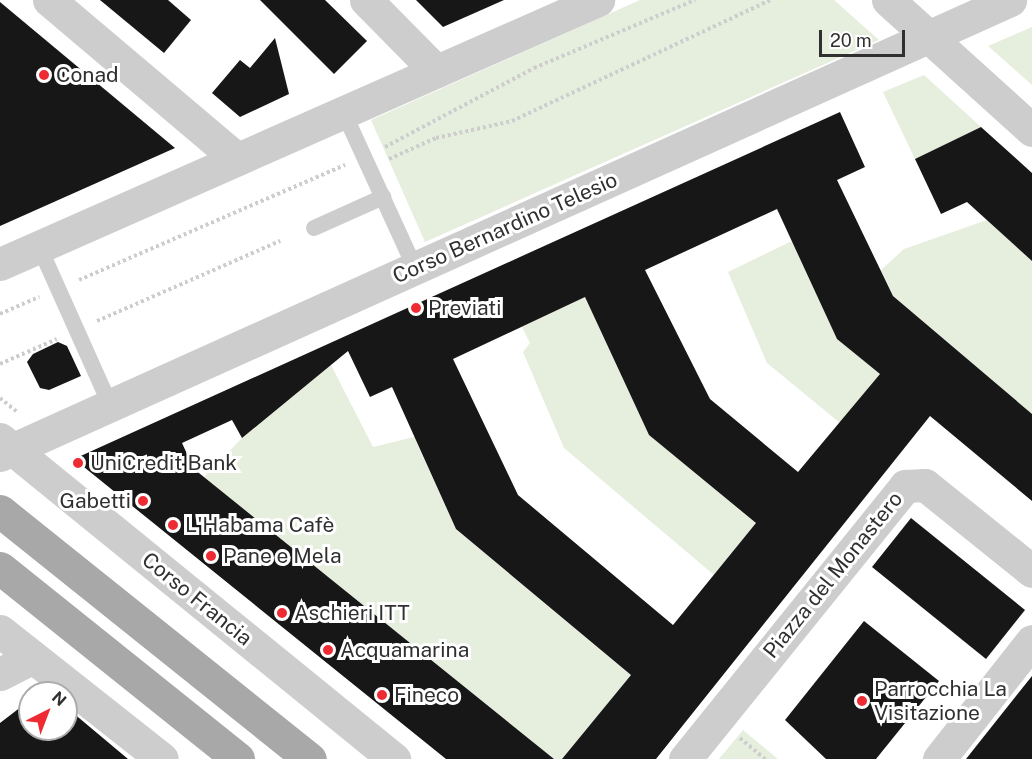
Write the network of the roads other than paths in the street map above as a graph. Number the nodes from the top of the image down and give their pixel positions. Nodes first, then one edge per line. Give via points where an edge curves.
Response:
1 (49, 0) edge
2 (366, 0) edge
3 (598, 0) edge
4 (888, 0) edge
5 (1010, 0) edge
6 (929, 37) junction
7 (436, 71) junction
8 (344, 113) junction
9 (1032, 130) edge
10 (237, 159) junction
11 (383, 197) junction
12 (314, 228) dead end
13 (39, 246) junction
14 (0, 264) edge
15 (415, 268) junction
16 (110, 405) junction
17 (4, 448) edge
18 (0, 511) edge
19 (0, 568) edge
20 (1032, 571) edge
21 (0, 632) edge
22 (1032, 641) edge
23 (33, 657) junction
24 (0, 674) edge
25 (162, 759) edge
26 (238, 759) edge
27 (310, 759) edge
28 (394, 759) edge
29 (685, 759) edge
30 (939, 759) edge

1 - 10 street
2 - 7 street
3 - 7 street
4 - 6 street
5 - 6 street, Corso Bernardino Telesio
6 - 9 street
6 - 15 street, Corso Bernardino Telesio
7 - 8 street
8 - 10 street
8 - 11 lane
10 - 13 street
11 - 12 lane
11 - 15 lane
13 - 14 street
13 - 16 lane
15 - 16 street, Corso Bernardino Telesio
16 - 17 street, Corso Bernardino Telesio
17 - 28 street, Corso Francia
18 - 27 main road
19 - 26 main road
20 - 29 street, Piazza del Monastero via 925,485 905,486
21 - 23 street
22 - 30 street
23 - 24 street
23 - 25 street

